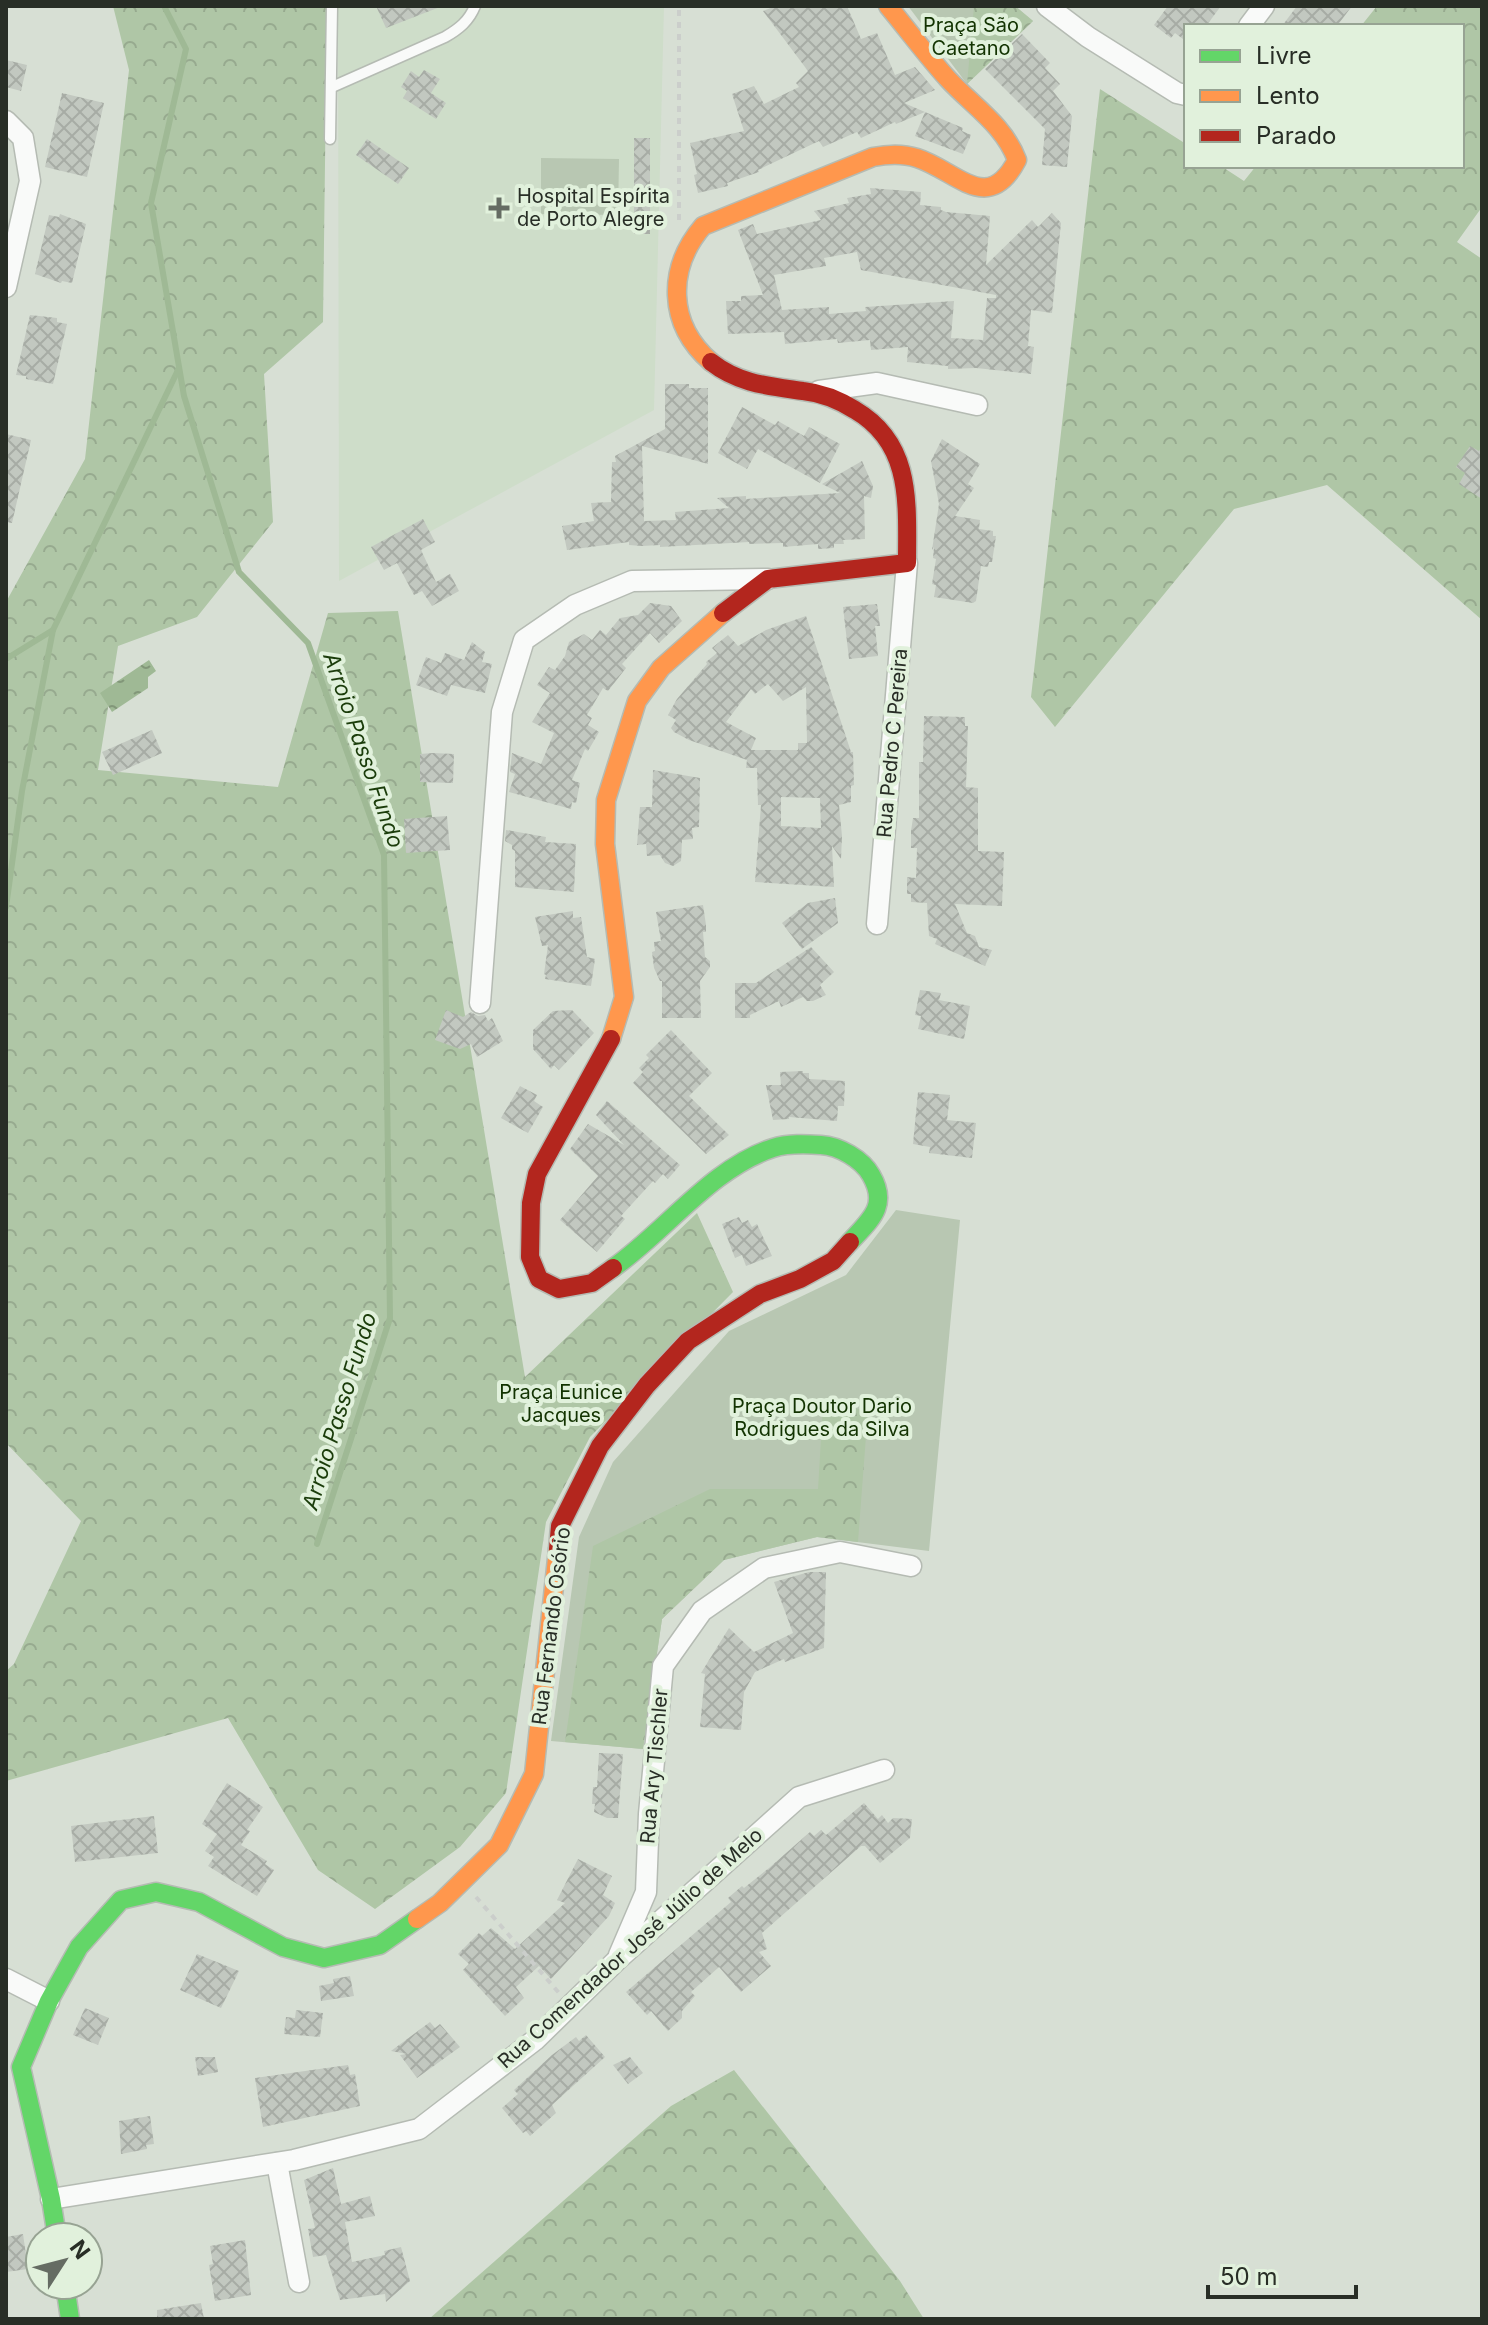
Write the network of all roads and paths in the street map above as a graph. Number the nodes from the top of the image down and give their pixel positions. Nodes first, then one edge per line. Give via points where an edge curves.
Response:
1 (332, 6) edge
2 (475, 6) edge
3 (679, 6) edge
4 (888, 6) edge
5 (1047, 6) edge
6 (1264, 6) edge
7 (1250, 24) edge
8 (332, 87) junction
9 (1184, 95) edge
10 (6, 121) edge
11 (330, 139) dead end
12 (679, 228) dead end
13 (6, 287) edge
14 (815, 392) junction
15 (977, 405) dead end
16 (907, 563) junction
17 (768, 579) junction
18 (877, 924) dead end
19 (480, 1003) dead end
20 (911, 1566) dead end
21 (884, 1770) dead end
22 (462, 1881) junction
23 (616, 1961) junction
24 (6, 1979) edge
25 (49, 2001) junction
26 (571, 2007) junction
27 (14, 2072) edge
28 (277, 2163) junction
29 (51, 2199) junction
30 (54, 2221) edge
31 (299, 2282) dead end

1 - 8 lane
2 - 8 lane via 460,28 445,37
3 - 12 path
4 - 14 street via 948,79 1000,129 1017,160 1013,172 990,189 978,188 920,158 898,153 873,157 703,226 679,260 675,282 683,328 701,354 726,372 761,386
5 - 9 street
6 - 7 street
8 - 11 lane
10 - 13 street via 23,138 30,181
14 - 15 street via 877,383
14 - 16 street via 855,409 884,432 901,467
16 - 17 street
16 - 18 street, Rua Pedro C Pereira
17 - 19 street via 632,581 575,605 524,640 502,712
17 - 22 street, Rua Fernando Osório via 661,668 637,701 606,800 605,844 624,997 615,1031 537,1174 530,1257 539,1279 559,1289 592,1283 724,1173 773,1148 794,1145 833,1146 866,1166 879,1189 876,1213 833,1261 760,1294 688,1341 600,1446 560,1526 534,1774 499,1845
20 - 23 street, Rua Ary Tischler via 840,1552 764,1568 702,1611 663,1666 646,1892
21 - 23 street, Rua Comendador José Júlio de Melo via 799,1797
22 - 25 street, Rua Fernando Osório via 380,1945 324,1958 283,1947 199,1902 156,1892 121,1900 79,1947
22 - 26 path
23 - 26 street, Rua Comendador José Júlio de Melo
24 - 25 street
25 - 27 street, Rua Fernando Osório
26 - 28 street, Rua Comendador José Júlio de Melo via 419,2129
27 - 29 street, Rua Fernando Osório
28 - 29 street, Rua Comendador José Júlio de Melo
28 - 31 street
29 - 30 street, Rua Fernando Osório

